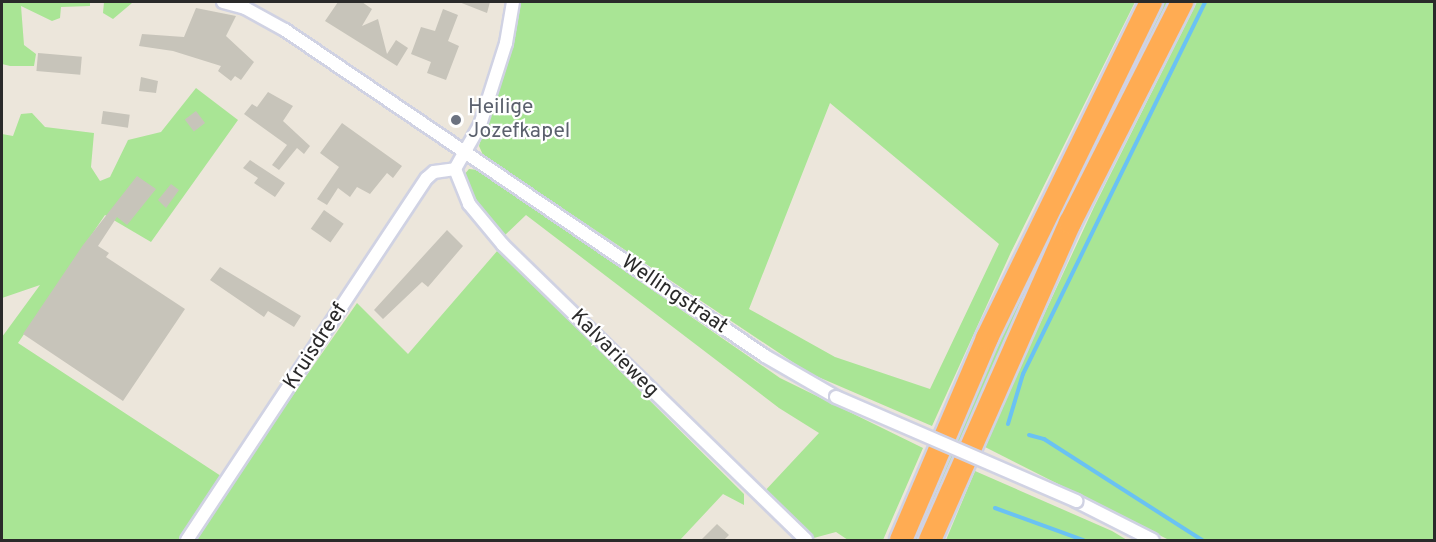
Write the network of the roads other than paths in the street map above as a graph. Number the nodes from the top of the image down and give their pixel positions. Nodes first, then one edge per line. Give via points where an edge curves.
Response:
1 (223, 2) edge
2 (513, 2) edge
3 (1151, 2) edge
4 (1182, 2) edge
5 (466, 152) junction
6 (455, 169) junction
7 (187, 540) edge
8 (806, 540) edge
9 (901, 540) edge
10 (930, 540) edge
11 (1153, 540) edge

1 - 5 street, Wellingstraat via 265,17
2 - 5 street via 506,43 480,125
3 - 9 highway via 987,338
4 - 10 highway via 1070,223
5 - 6 street
5 - 11 street, Wellingstraat, bridge via 755,350 837,397 1076,501
6 - 7 street, Kruisdreef via 434,172 427,178
6 - 8 street, Kalvarieweg via 469,204 503,245

